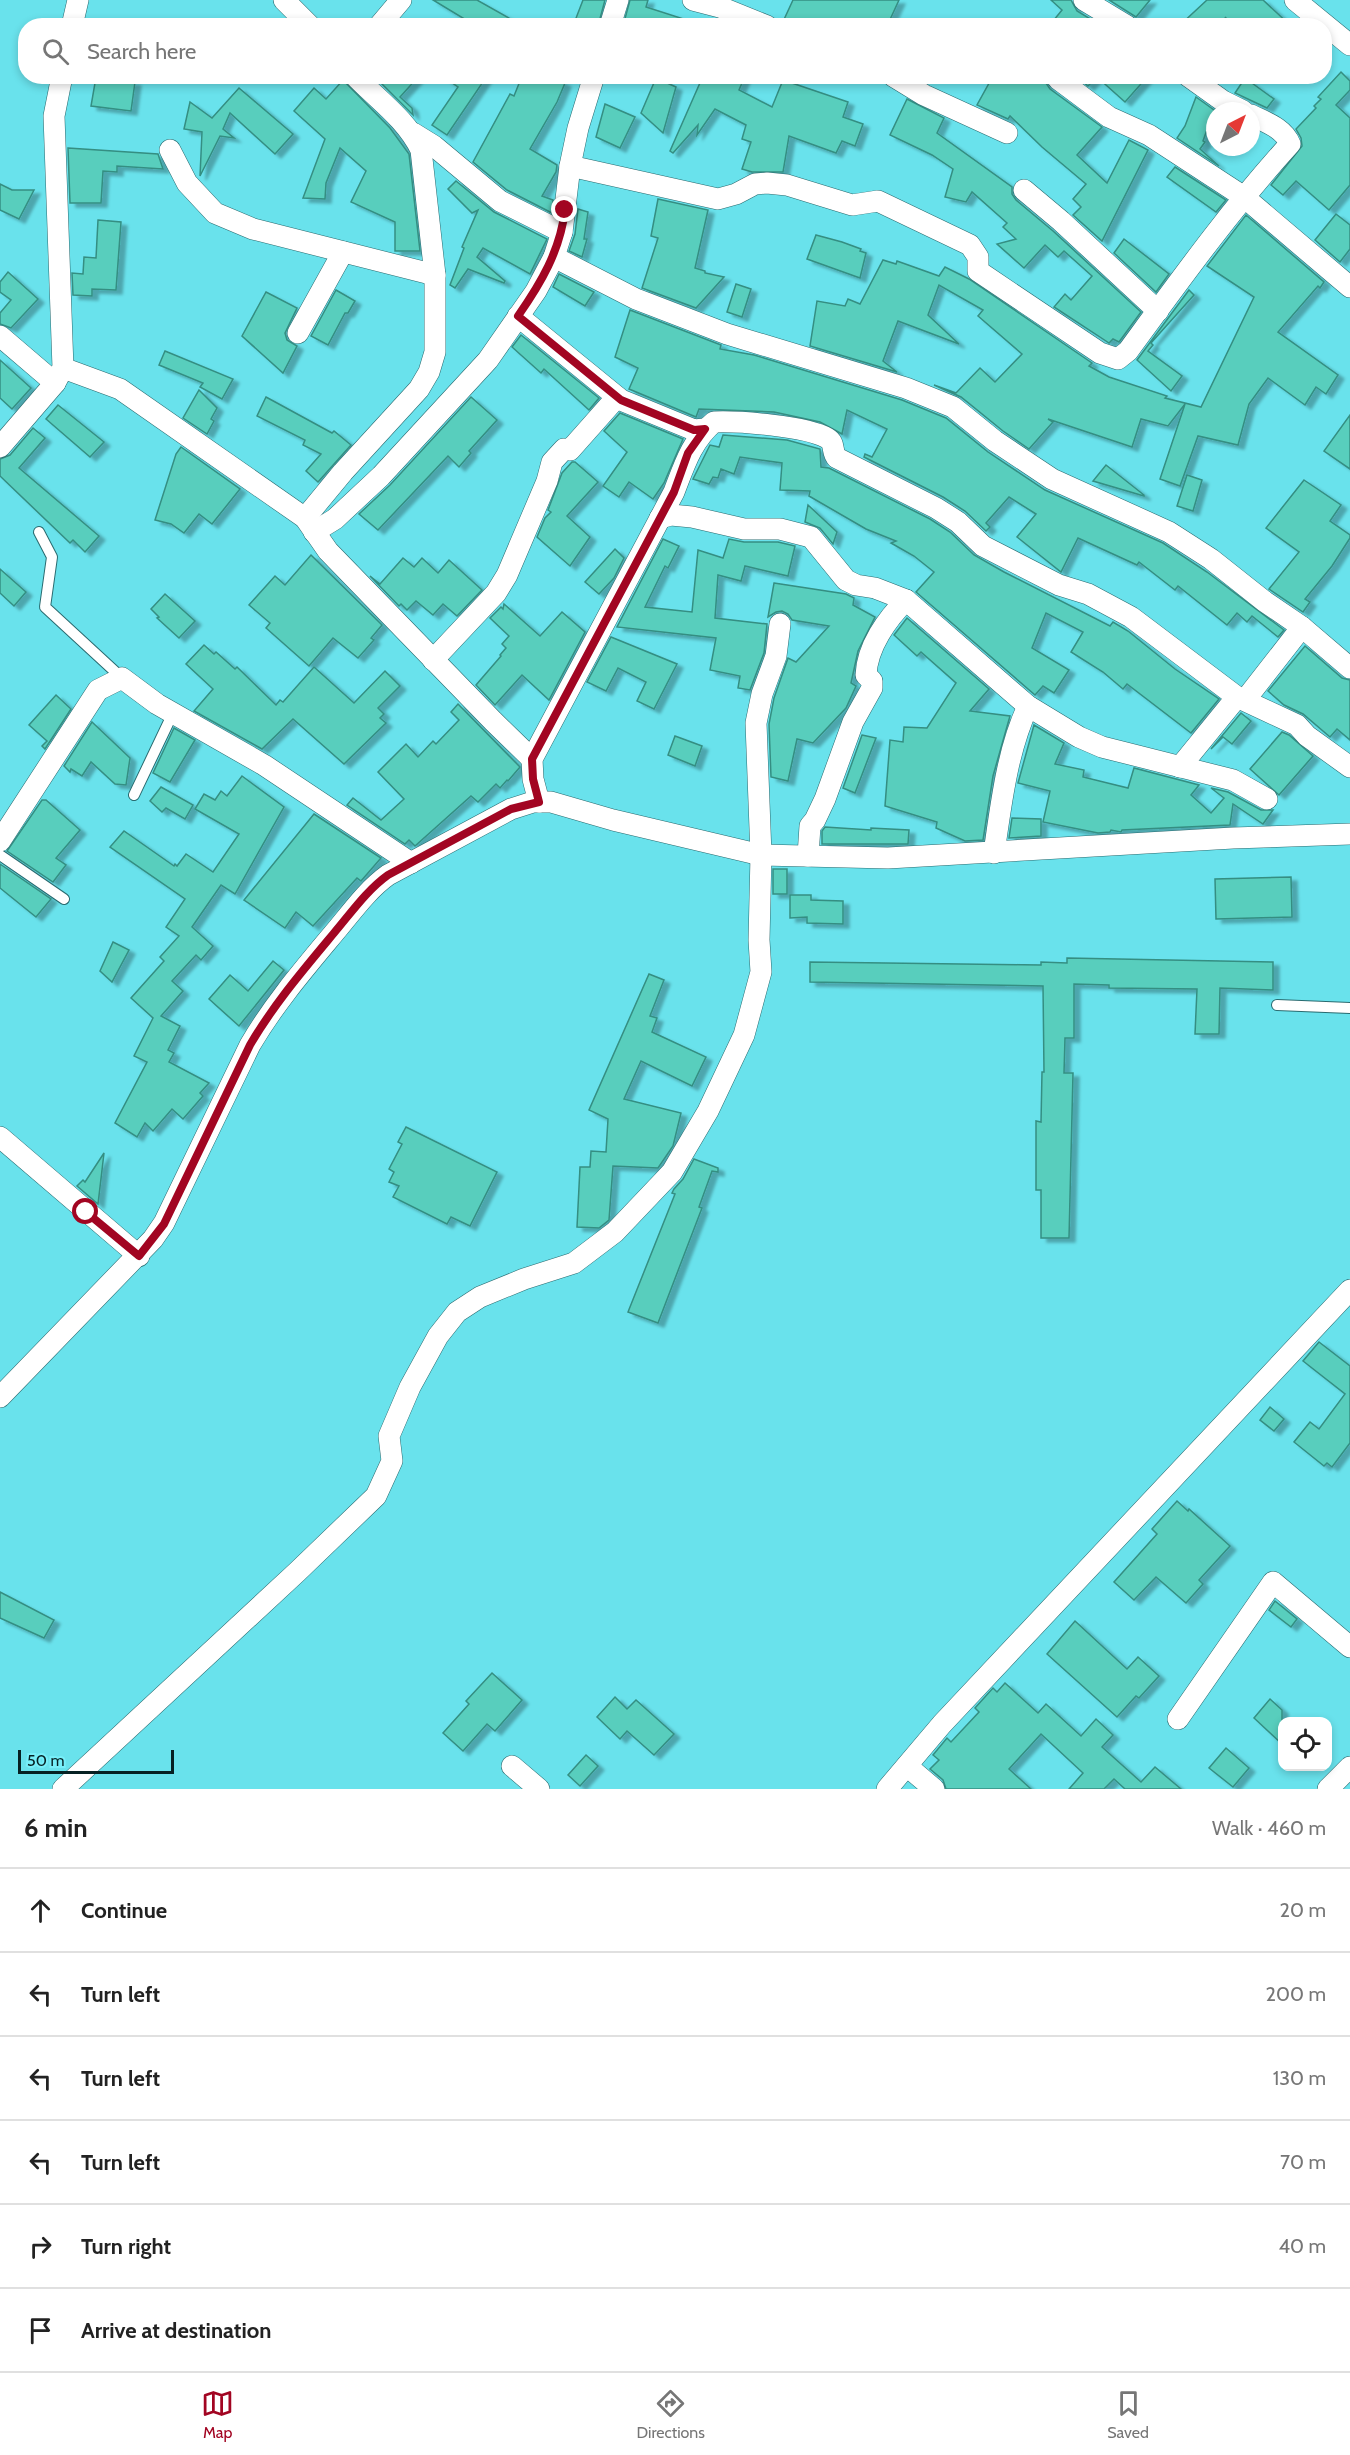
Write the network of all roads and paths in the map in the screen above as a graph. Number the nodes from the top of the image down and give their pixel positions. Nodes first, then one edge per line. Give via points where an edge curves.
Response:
1 (78, 0) edge
2 (284, 0) edge
3 (401, 0) edge
4 (618, 0) edge
5 (693, 0) edge
6 (1084, 0) edge
7 (1295, 0) edge
8 (722, 4) edge
9 (74, 18) edge
10 (302, 18) edge
11 (386, 18) edge
12 (612, 18) edge
13 (751, 18) edge
14 (1114, 18) edge
15 (1317, 18) edge
16 (1332, 30) edge
17 (1350, 45) edge
18 (60, 84) edge
19 (363, 84) edge
20 (592, 84) edge
21 (906, 84) edge
22 (1065, 84) edge
23 (1199, 84) edge
24 (1225, 102) edge
25 (1260, 120) edge
26 (413, 133) junction
27 (1007, 133) dead end
28 (170, 150) dead end
29 (570, 166) junction
30 (1024, 190) dead end
31 (1244, 197) junction
32 (562, 232) junction
33 (344, 252) junction
34 (554, 258) junction
35 (435, 275) junction
36 (1350, 287) edge
37 (1158, 310) junction
38 (518, 316) junction
39 (298, 333) dead end
40 (0, 336) edge
41 (59, 375) junction
42 (617, 397) junction
43 (705, 429) junction
44 (0, 447) edge
45 (660, 518) junction
46 (310, 525) junction
47 (39, 532) dead end
48 (906, 600) junction
49 (780, 624) dead end
50 (1302, 627) junction
51 (433, 660) junction
52 (1350, 668) edge
53 (122, 678) junction
54 (1241, 698) junction
55 (1028, 706) junction
56 (173, 713) junction
57 (532, 759) junction
58 (1350, 766) edge
59 (1180, 767) junction
60 (134, 795) dead end
61 (1267, 799) dead end
62 (539, 802) junction
63 (1350, 834) edge
64 (0, 841) edge
65 (994, 853) junction
66 (0, 855) edge
67 (761, 855) junction
68 (808, 856) junction
69 (411, 863) junction
70 (64, 899) dead end
71 (1277, 1005) dead end
72 (1350, 1008) edge
73 (0, 1137) edge
74 (139, 1256) junction
75 (1350, 1290) edge
76 (0, 1397) edge
77 (1350, 1647) edge
78 (1178, 1719) dead end
79 (512, 1766) dead end
80 (907, 1766) junction
81 (1350, 1767) edge
82 (63, 1789) edge
83 (539, 1789) edge
84 (887, 1789) edge
85 (934, 1789) edge
86 (1328, 1789) edge

1 - 9 street
2 - 10 street
3 - 11 street
4 - 12 street
5 - 8 street
6 - 14 street
7 - 15 street
8 - 13 street
16 - 17 street
18 - 41 street via 54,116
19 - 26 street
20 - 29 street
21 - 27 street
22 - 31 street via 1109,117 1149,135
23 - 24 street
25 - 31 street via 1287,136 1290,144
26 - 32 street via 500,201
26 - 35 street via 421,150
28 - 33 street via 187,183 215,213 253,229
29 - 32 street
29 - 37 street via 718,199 767,183 787,185 852,206 878,201 970,245 978,257 978,271 1100,353 1118,359
30 - 37 street
31 - 36 street
31 - 37 street
32 - 34 street
33 - 35 street
33 - 39 street
34 - 38 street
34 - 50 street via 636,299 727,334 906,388 953,407 1052,479 1177,538 1211,559
35 - 46 street via 435,352 429,372 419,389 342,472
38 - 42 street
38 - 46 street via 488,360 381,476 335,519
40 - 41 street
41 - 44 street
41 - 46 street via 120,389
42 - 43 street via 694,430
42 - 51 street via 570,450 564,449 552,462 507,575 496,593
43 - 45 street via 688,453
43 - 54 street via 714,422 734,422 828,439 837,458 936,508 983,546 1131,617
45 - 48 street via 671,514 811,537 846,580
45 - 57 street
46 - 51 street via 328,551
47 - 53 lane via 52,557 45,607
48 - 55 street
48 - 68 street via 882,629 870,654 866,675 872,688 853,722 825,799 810,826
49 - 67 street via 776,656 756,723
50 - 52 street
50 - 54 street
51 - 57 street
53 - 56 street
53 - 64 street via 98,690
54 - 58 street via 1297,725
54 - 59 street
55 - 59 street via 1102,747
55 - 65 street via 1009,767
56 - 60 lane
56 - 69 street via 264,765
57 - 62 street
59 - 61 street via 1233,780
62 - 67 street
62 - 69 street via 511,809
63 - 65 street
65 - 68 street via 888,858
66 - 70 lane
67 - 68 street
67 - 82 street via 760,972 744,1035 708,1111 672,1172 615,1232 574,1263 480,1297 457,1312 438,1336 410,1387 389,1436 392,1461 376,1496
69 - 74 street via 376,883 265,1020 164,1224
71 - 72 lane
73 - 74 street
74 - 76 street
75 - 80 street
77 - 78 street via 1274,1582
79 - 83 street
80 - 84 street
80 - 85 street
81 - 86 street

